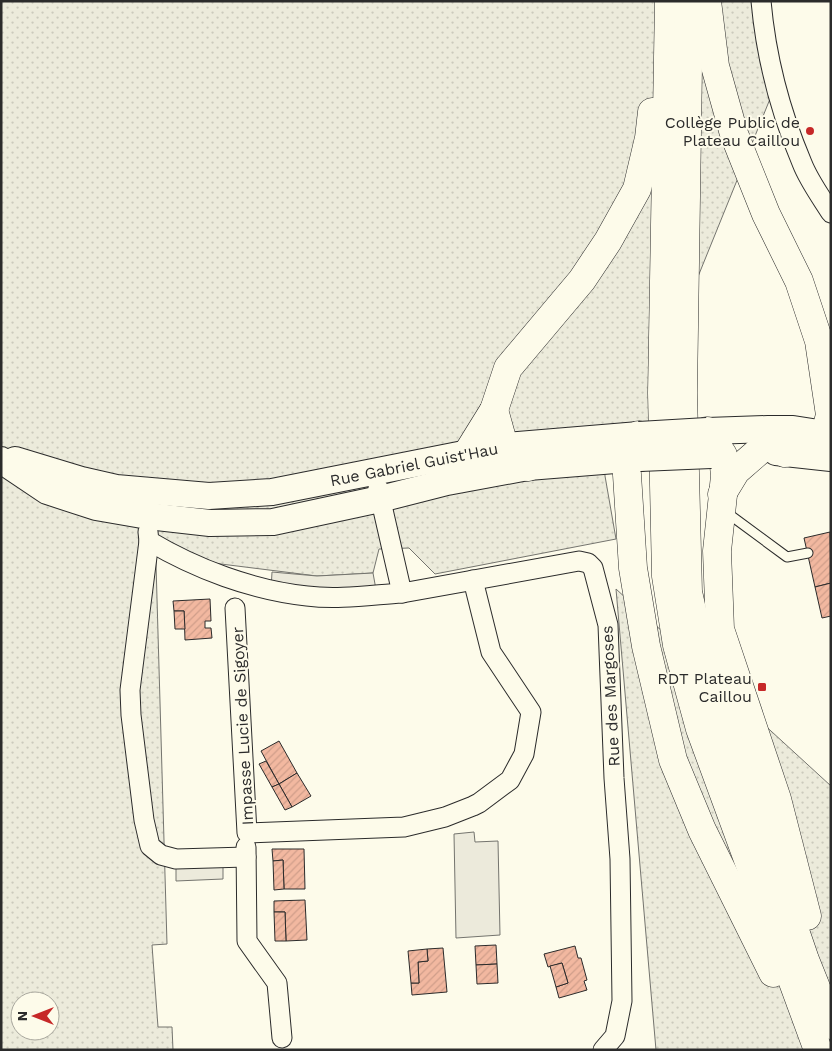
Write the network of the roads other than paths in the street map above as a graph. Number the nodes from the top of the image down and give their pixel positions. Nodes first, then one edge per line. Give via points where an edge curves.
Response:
1 (662, 1) edge
2 (669, 1) edge
3 (689, 1) edge
4 (708, 1) edge
5 (761, 1) edge
6 (831, 213) edge
7 (494, 410) junction
8 (504, 446) junction
9 (713, 447) junction
10 (829, 449) edge
11 (635, 450) junction
12 (468, 452) junction
13 (772, 452) junction
14 (1, 455) edge
15 (1, 460) edge
16 (528, 467) junction
17 (376, 472) junction
18 (380, 499) junction
19 (721, 501) junction
20 (148, 529) junction
21 (808, 553) dead end
22 (472, 580) junction
23 (402, 593) junction
24 (236, 608) dead end
25 (247, 833) junction
26 (246, 858) junction
27 (831, 1002) edge
28 (831, 1025) edge
29 (282, 1038) dead end
30 (603, 1050) edge
31 (808, 1050) edge
32 (818, 1050) edge

1 - 7 main road via 649,138 637,189 582,280 508,368
2 - 32 main road via 662,393 666,576 677,645 700,729
3 - 28 main road via 683,393 688,592 700,646 721,714 805,960
4 - 10 main road via 715,66 734,134 766,214 799,281 819,341 830,415
5 - 6 street via 764,34 778,98 803,165
7 - 8 main road
7 - 12 main road
8 - 11 main road, Rue Gabriel Guist'Hau
8 - 12 main road, Rue Gabriel Guist'Hau
8 - 16 main road
9 - 10 main road, Rue Gabriel Guist'Hau via 768,428 793,430
9 - 11 main road, Rue Gabriel Guist'Hau, bridge
9 - 13 main road
9 - 19 main road via 725,476
10 - 13 main road
11 - 16 main road, Rue Gabriel Guist'Hau
11 - 31 main road via 633,568 646,646 673,760 702,830
12 - 17 main road, Rue Gabriel Guist'Hau
13 - 19 main road via 736,471
14 - 17 main road, Rue Gabriel Guist'Hau via 116,488 209,496 272,492
15 - 20 main road, Rue Gabriel Guist'Hau via 47,491
16 - 18 main road, Rue Gabriel Guist'Hau
17 - 18 street
18 - 20 main road, Rue Gabriel Guist'Hau via 273,522 210,522
18 - 23 street
19 - 21 lane via 787,557
19 - 27 main road via 717,570 720,629 777,799
20 - 23 street, Rue des Margoses via 178,558 271,590 308,596
20 - 26 street via 130,690 144,820 150,846 160,855 176,859
22 - 23 street, Rue des Margoses
22 - 25 street, Impasse Lucie de Sigoyer via 491,652 531,712 524,754 510,780 479,803 445,817 404,827
22 - 30 street, Rue des Margoses via 578,561 588,563 596,578 608,625 620,859 622,1001 615,1036
24 - 25 street, Impasse Lucie de Sigoyer
25 - 26 street
26 - 29 street via 247,941 277,983

